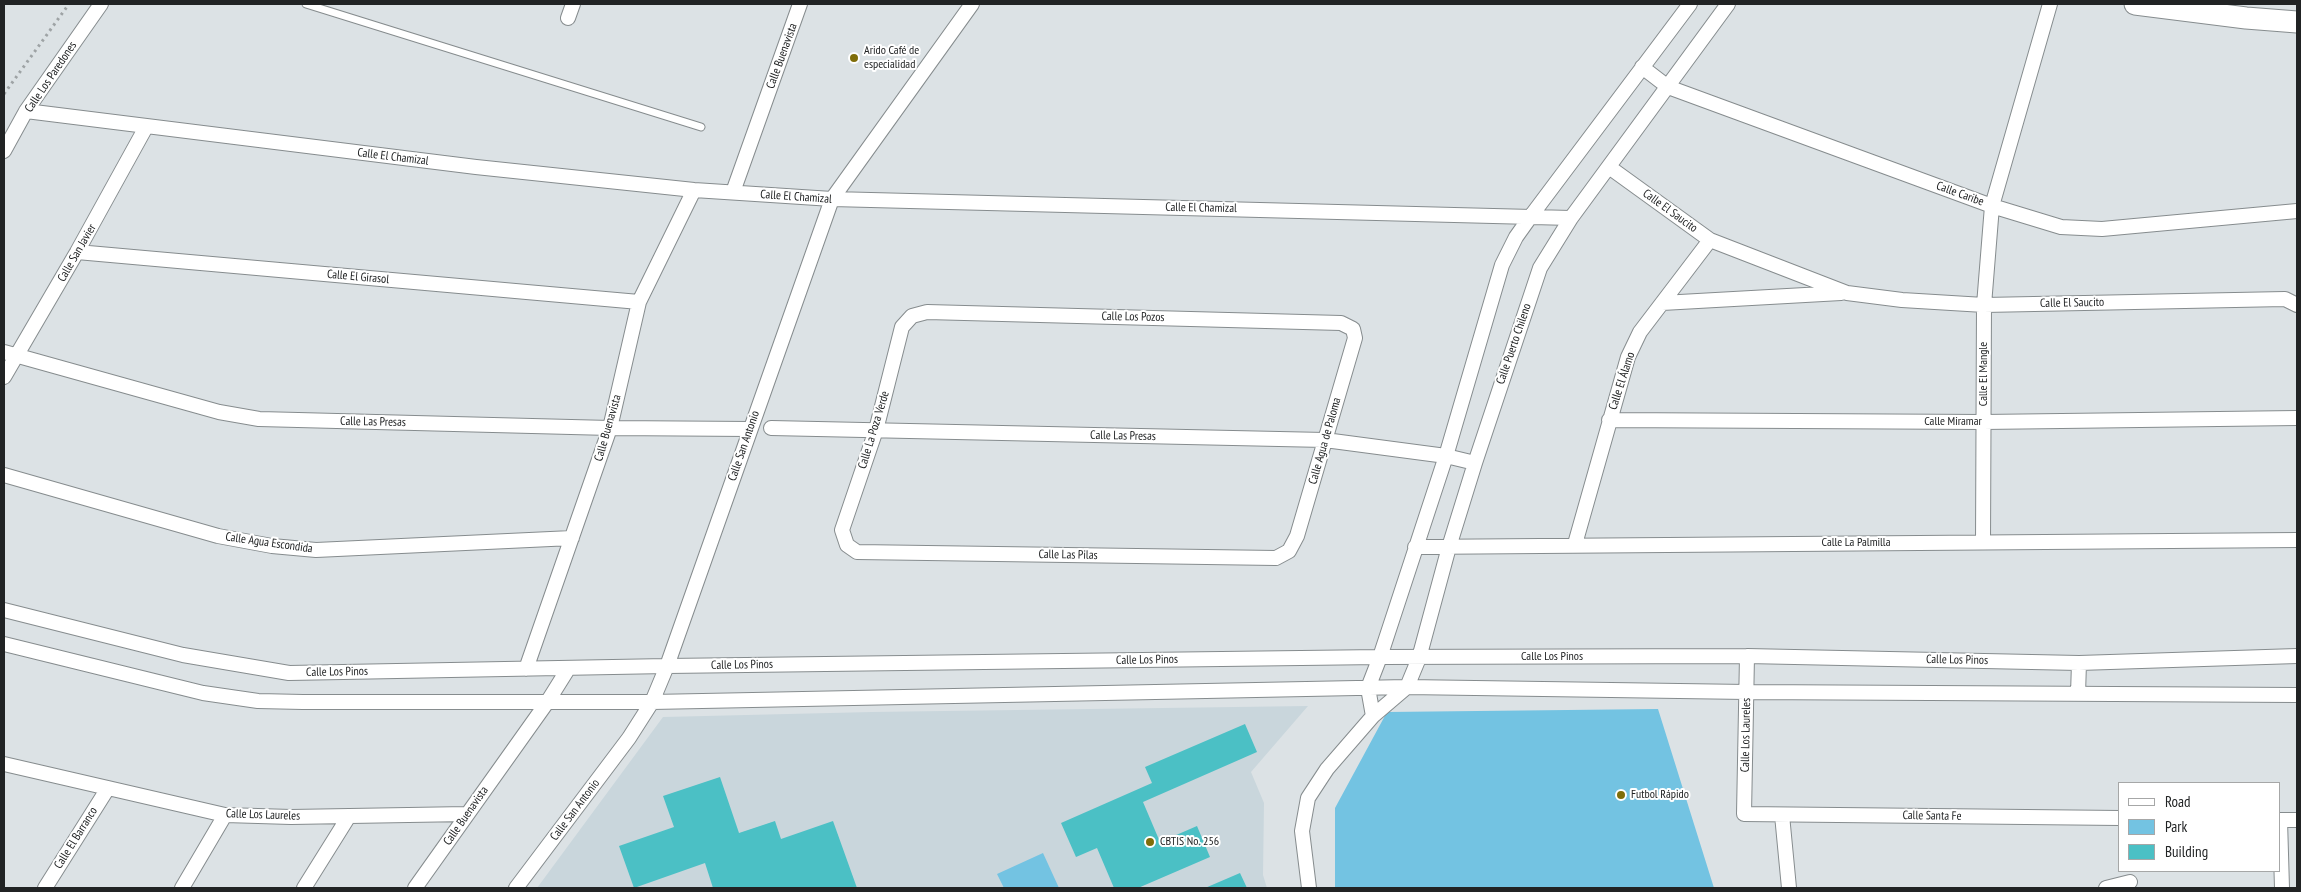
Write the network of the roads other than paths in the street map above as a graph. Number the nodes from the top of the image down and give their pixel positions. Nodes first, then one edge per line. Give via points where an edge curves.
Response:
1 (101, 4) edge
2 (306, 4) edge
3 (573, 4) edge
4 (800, 4) edge
5 (972, 4) edge
6 (1690, 4) edge
7 (1728, 4) edge
8 (2050, 4) edge
9 (2135, 4) edge
10 (568, 18) dead end
11 (2297, 22) edge
12 (1642, 67) junction
13 (1668, 87) junction
14 (26, 111) junction
15 (146, 127) junction
16 (702, 127) dead end
17 (4, 151) edge
18 (1609, 167) junction
19 (694, 190) junction
20 (733, 192) junction
21 (832, 199) junction
22 (1992, 206) junction
23 (2297, 211) edge
24 (1530, 216) junction
25 (1571, 218) junction
26 (1710, 240) junction
27 (77, 252) junction
28 (1847, 293) junction
29 (639, 302) junction
30 (1662, 303) junction
31 (2297, 304) edge
32 (1984, 305) junction
33 (912, 316) joint
34 (1353, 329) joint
35 (10, 354) edge
36 (4, 376) edge
37 (2297, 418) edge
38 (1609, 420) junction
39 (1983, 422) junction
40 (610, 428) junction
41 (771, 428) dead end
42 (750, 429) junction
43 (876, 430) junction
44 (1325, 440) junction
45 (1446, 456) junction
46 (1475, 463) junction
47 (4, 475) edge
48 (572, 538) junction
49 (2297, 540) edge
50 (1983, 542) junction
51 (1575, 544) junction
52 (846, 545) joint
53 (1415, 547) junction
54 (1449, 547) junction
55 (1290, 551) joint
56 (4, 610) edge
57 (4, 644) edge
58 (1748, 656) junction
59 (2297, 656) edge
60 (1380, 657) junction
61 (1419, 658) junction
62 (2079, 662) junction
63 (666, 666) junction
64 (526, 669) junction
65 (568, 669) junction
66 (1407, 687) junction
67 (1368, 688) junction
68 (1747, 692) junction
69 (2078, 694) junction
70 (2297, 695) edge
71 (548, 701) junction
72 (652, 702) junction
73 (1373, 716) junction
74 (4, 765) edge
75 (108, 788) junction
76 (467, 814) junction
77 (1744, 814) joint
78 (225, 815) junction
79 (1782, 815) junction
80 (349, 816) junction
81 (2118, 818) edge
82 (2281, 820) edge
83 (2297, 820) edge
84 (2281, 854) edge
85 (2130, 880) edge
86 (45, 888) edge
87 (182, 888) edge
88 (304, 888) edge
89 (415, 888) edge
90 (516, 888) edge
91 (1309, 888) edge
92 (1789, 888) edge
93 (2106, 888) edge
94 (2282, 888) edge

1 - 14 street, Calle Los Paredones
2 - 16 lane
3 - 10 street
4 - 20 street, Calle Buenavista
5 - 21 street, Calle San Antonio
6 - 12 street
7 - 13 street, Calle Puerto Chileno
8 - 22 street, Calle El Mangle
9 - 11 main road
12 - 13 street, Calle Caribe
12 - 24 street
13 - 18 street, Calle Puerto Chileno
13 - 22 street, Calle Caribe
14 - 15 street, Calle El Chamizal
14 - 17 street, Calle Los Paredones
15 - 19 street, Calle El Chamizal
15 - 27 street, Calle San Javier
18 - 25 street, Calle Puerto Chileno
18 - 26 street, Calle El Saucito
19 - 20 street, Calle El Chamizal
19 - 29 street, Calle Buenavista
20 - 21 street, Calle El Chamizal
21 - 24 street, Calle El Chamizal
21 - 42 street, Calle San Antonio
22 - 23 street, Calle Caribe via 2062,227 2102,229
22 - 32 street, Calle El Mangle
24 - 25 street, Calle El Chamizal
24 - 45 street via 1502,265
25 - 46 street, Calle Puerto Chileno via 1540,268
26 - 28 street, Calle El Saucito
26 - 30 street, Calle El Álamo
27 - 29 street, Calle El Girasol
27 - 35 street, Calle San Javier
28 - 30 street, Calle El Saucito
28 - 32 street, Calle El Saucito
29 - 40 street, Calle Buenavista
30 - 38 street, Calle El Álamo via 1640,332 1628,357
31 - 32 street, Calle El Saucito via 2285,299
32 - 39 street, Calle El Mangle
33 - 34 street, Calle Los Pozos via 927,312 1342,323
33 - 43 street, Calle La Poza Verde via 902,327
34 - 44 street, Calle Agua de Paloma via 1355,338
35 - 36 street, Calle San Javier
35 - 40 street, Calle Las Presas via 219,412 259,419
37 - 39 street, Calle Miramar
38 - 39 street, Calle Miramar
38 - 51 street, Calle El Álamo
39 - 50 street, Calle El Mangle
40 - 42 street, Calle Las Presas
40 - 48 street, Calle Buenavista
41 - 43 street, Calle Las Presas
42 - 63 street, Calle San Antonio
43 - 44 street, Calle Las Presas
43 - 52 street, Calle La Poza Verde via 842,530
44 - 45 street, Calle Las Presas
44 - 55 street, Calle Agua de Paloma
45 - 46 street, Calle Las Presas
45 - 53 street
46 - 54 street, Calle Puerto Chileno
47 - 48 street, Calle Agua Escondida via 218,536 272,546 316,550
48 - 64 street, Calle Buenavista
49 - 50 street, Calle La Palmilla
50 - 51 street, Calle La Palmilla
51 - 54 street, Calle La Palmilla
52 - 55 street, Calle Las Pilas via 857,552 1266,558 1276,558
53 - 54 street, Calle La Palmilla
53 - 60 street
54 - 61 street, Calle Puerto Chileno
56 - 64 street, Calle Los Pinos via 183,655 289,672
57 - 71 street via 203,692 258,701
58 - 61 street, Calle Los Pinos
58 - 62 street, Calle Los Pinos
58 - 68 street, Calle Los Laureles
59 - 62 street, Calle Los Pinos
60 - 61 street, Calle Los Pinos
60 - 63 street, Calle Los Pinos
60 - 67 street
61 - 66 street, Calle Puerto Chileno
62 - 69 street
63 - 65 street, Calle Los Pinos
63 - 72 street, Calle San Antonio
64 - 65 street, Calle Los Pinos
65 - 71 street, Calle Buenavista
66 - 67 street
66 - 68 street
66 - 73 street, Calle Puerto Chileno
67 - 72 street
67 - 73 street
68 - 69 street
68 - 77 street, Calle Los Laureles
69 - 70 street
71 - 72 street
71 - 76 street, Calle Buenavista
72 - 90 street, Calle San Antonio via 629,738
73 - 91 street, Calle Puerto Chileno via 1326,769 1308,798 1302,832
74 - 75 street, Calle Los Laureles
75 - 78 street, Calle Los Laureles
75 - 86 street, Calle El Barranco
76 - 80 street, Calle Los Laureles
76 - 89 street, Calle Buenavista
77 - 79 street, Calle Santa Fe
78 - 80 street, Calle Los Laureles
78 - 87 street
79 - 81 street, Calle Santa Fe
79 - 92 street
80 - 88 street
82 - 83 street
84 - 94 street
85 - 93 street

